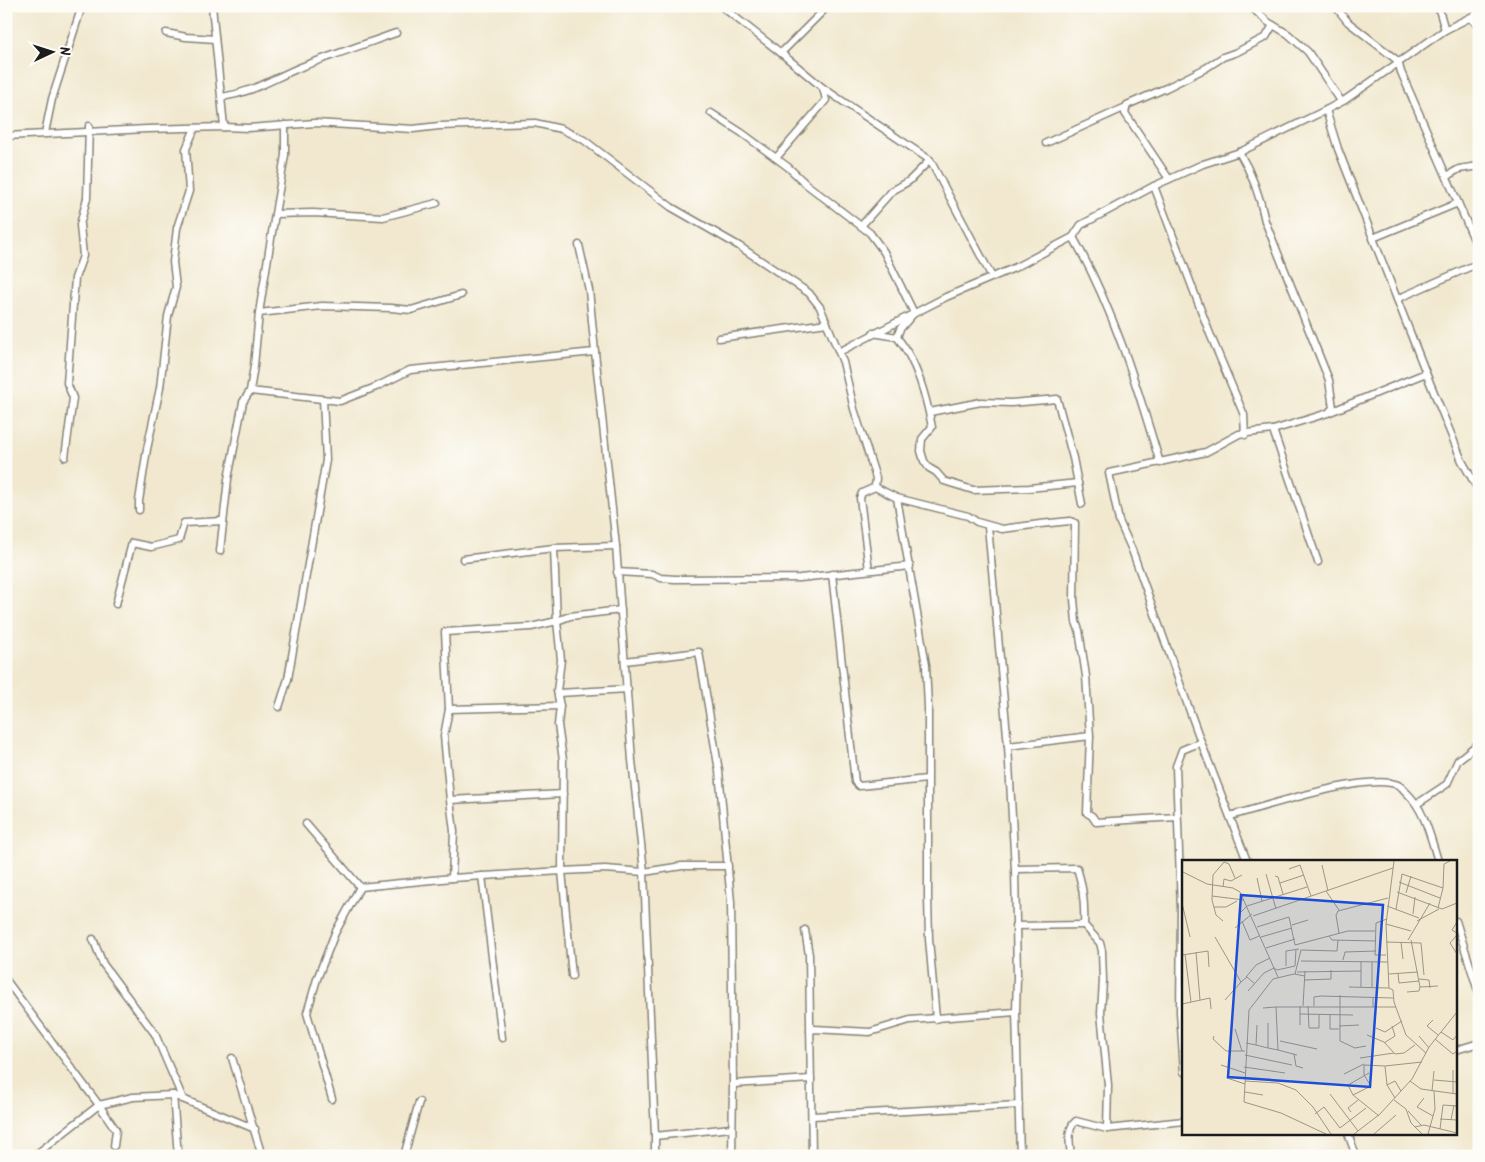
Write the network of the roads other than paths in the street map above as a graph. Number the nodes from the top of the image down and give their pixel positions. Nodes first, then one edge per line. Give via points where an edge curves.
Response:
1 (82, 6) edge
2 (212, 6) edge
3 (720, 6) edge
4 (828, 6) edge
5 (1250, 6) edge
6 (1335, 6) edge
7 (1438, 6) edge
8 (1479, 14) edge
9 (1471, 18) junction
10 (1273, 25) junction
11 (1479, 27) edge
12 (1445, 30) junction
13 (166, 33) dead end
14 (396, 33) dead end
15 (215, 39) junction
16 (781, 53) junction
17 (1398, 61) junction
18 (823, 88) junction
19 (222, 96) junction
20 (1341, 101) junction
21 (1126, 107) junction
22 (1326, 110) junction
23 (711, 113) dead end
24 (285, 125) junction
25 (224, 127) junction
26 (195, 128) junction
27 (89, 129) junction
28 (46, 133) junction
29 (6, 136) edge
30 (1046, 143) dead end
31 (1239, 152) junction
32 (776, 158) junction
33 (930, 160) junction
34 (1479, 166) edge
35 (1447, 176) junction
36 (1169, 179) junction
37 (1154, 186) junction
38 (437, 203) dead end
39 (1458, 203) junction
40 (275, 214) junction
41 (861, 226) junction
42 (1072, 237) junction
43 (1373, 238) junction
44 (579, 245) dead end
45 (1479, 251) edge
46 (1479, 263) edge
47 (992, 277) junction
48 (461, 295) dead end
49 (1397, 299) junction
50 (260, 313) junction
51 (914, 313) junction
52 (827, 323) junction
53 (873, 333) junction
54 (897, 337) junction
55 (719, 338) dead end
56 (595, 352) junction
57 (839, 352) junction
58 (1426, 373) junction
59 (250, 391) junction
60 (323, 399) junction
61 (930, 412) junction
62 (1328, 413) junction
63 (1273, 430) junction
64 (1245, 435) junction
65 (64, 458) dead end
66 (1160, 463) junction
67 (1078, 483) junction
68 (875, 487) junction
69 (1479, 491) edge
70 (897, 498) junction
71 (1082, 504) dead end
72 (138, 510) dead end
73 (223, 521) junction
74 (988, 526) junction
75 (616, 546) junction
76 (554, 548) junction
77 (220, 551) dead end
78 (464, 559) dead end
79 (1318, 562) dead end
80 (910, 566) junction
81 (869, 570) junction
82 (617, 572) junction
83 (832, 574) junction
84 (116, 604) dead end
85 (621, 610) junction
86 (557, 621) junction
87 (625, 661) junction
88 (628, 688) junction
89 (559, 693) junction
90 (560, 706) junction
91 (279, 707) dead end
92 (449, 709) junction
93 (1090, 736) junction
94 (1201, 742) junction
95 (1479, 743) edge
96 (1008, 746) junction
97 (927, 779) junction
98 (563, 794) junction
99 (450, 800) junction
100 (1417, 804) junction
101 (1230, 816) junction
102 (1177, 817) junction
103 (306, 824) dead end
104 (1247, 860) edge
105 (1438, 860) edge
106 (728, 866) junction
107 (1015, 868) junction
108 (562, 871) junction
109 (644, 872) junction
110 (482, 876) junction
111 (452, 878) junction
112 (360, 887) junction
113 (1084, 925) junction
114 (1015, 926) junction
115 (1458, 927) edge
116 (805, 930) dead end
117 (93, 939) dead end
118 (572, 976) dead end
119 (6, 980) edge
120 (1479, 994) edge
121 (1016, 1012) junction
122 (936, 1019) junction
123 (810, 1031) junction
124 (502, 1038) dead end
125 (1182, 1042) edge
126 (1479, 1043) edge
127 (1458, 1049) edge
128 (232, 1058) dead end
129 (811, 1079) junction
130 (733, 1084) junction
131 (173, 1095) junction
132 (183, 1099) junction
133 (332, 1099) dead end
134 (419, 1102) dead end
135 (99, 1104) junction
136 (1019, 1104) junction
137 (812, 1116) junction
138 (1182, 1121) edge
139 (732, 1128) junction
140 (254, 1129) junction
141 (1107, 1129) junction
142 (1348, 1134) edge
143 (655, 1136) junction
144 (114, 1146) dead end
145 (34, 1156) edge
146 (178, 1156) edge
147 (262, 1156) edge
148 (404, 1156) edge
149 (654, 1156) edge
150 (732, 1156) edge
151 (812, 1156) edge
152 (1020, 1156) edge
153 (1071, 1156) edge
154 (1356, 1156) edge

1 - 28 street via 52,99
2 - 15 street
3 - 16 street
4 - 16 street
5 - 10 street
6 - 17 street via 1348,22
7 - 12 street
8 - 9 street
9 - 11 street
9 - 12 street
10 - 20 street via 1308,52
10 - 21 street via 1266,37
12 - 17 street
13 - 15 street
14 - 19 street via 299,68 268,84
15 - 19 street
16 - 18 street
17 - 20 street
17 - 35 street
18 - 32 street via 826,100
18 - 33 street
19 - 25 street
20 - 22 street
21 - 30 street
21 - 36 street via 1126,113
22 - 31 street
22 - 43 street
23 - 32 street
24 - 25 street
24 - 40 street via 285,155
24 - 52 street via 315,123 413,128 535,123 561,130 584,140 671,207 798,284 810,293
25 - 26 street
26 - 27 street
26 - 72 street via 186,149 189,191 177,228 173,262 176,287 168,316 160,388
27 - 28 street
27 - 65 street via 87,198 80,225 83,256 75,278 68,383 73,398
28 - 29 street
31 - 36 street
31 - 62 street via 1259,194 1265,221 1329,380 1333,408
32 - 41 street
33 - 41 street via 909,181 892,190
33 - 47 street
34 - 35 street via 1460,169
35 - 39 street
36 - 37 street
37 - 42 street via 1081,226
37 - 64 street via 1244,416
38 - 40 street via 384,217
39 - 43 street
39 - 45 street
40 - 50 street
41 - 51 street via 884,252
42 - 47 street
42 - 66 street via 1089,265 1133,372
43 - 49 street
44 - 56 street via 589,290
46 - 49 street
47 - 51 street
48 - 50 street via 411,310 322,306
49 - 58 street
50 - 59 street
51 - 53 street
51 - 54 street
52 - 55 street
52 - 57 street
53 - 54 street
53 - 57 street
54 - 61 street via 908,351
56 - 60 street via 410,370 340,401
56 - 75 street
57 - 68 street via 876,478
58 - 62 street
58 - 69 street via 1462,461
59 - 60 street
59 - 73 street via 243,402
60 - 91 street via 326,460 288,678
61 - 67 street via 981,402 1057,399
61 - 67 street via 932,427 922,439 921,451 929,468 944,481 972,490
62 - 63 street
63 - 64 street
63 - 79 street
64 - 66 street via 1239,434 1206,452
66 - 94 street via 1109,473 1119,521
67 - 71 street
68 - 70 street
68 - 81 street via 862,493 860,498
70 - 74 street via 968,516
70 - 80 street
73 - 77 street
73 - 84 street via 184,523 179,540 150,547 132,543
74 - 93 street via 1002,530 1075,523 1074,599 1086,676
74 - 96 street
75 - 76 street
75 - 82 street
76 - 78 street
76 - 86 street
80 - 81 street
80 - 97 street via 926,665
81 - 83 street
82 - 83 street via 675,579 800,578
82 - 85 street
83 - 97 street via 855,782 859,786
85 - 86 street via 570,616
85 - 87 street
86 - 89 street via 562,660
86 - 92 street via 531,627 445,632
87 - 88 street
87 - 106 street via 699,652 719,771
88 - 89 street
88 - 109 street
89 - 90 street
90 - 92 street
90 - 98 street via 558,725 562,743
92 - 99 street via 444,736
93 - 96 street
93 - 102 street via 1087,811 1096,822
94 - 101 street
94 - 102 street via 1182,750 1176,766
95 - 100 street via 1458,760 1447,784
96 - 107 street
97 - 122 street via 929,939
98 - 99 street
98 - 108 street
99 - 111 street via 454,831
100 - 101 street via 1398,785 1375,781 1342,786
100 - 105 street via 1425,818
101 - 104 street
102 - 125 street
103 - 112 street
106 - 109 street via 682,866
106 - 130 street
107 - 113 street via 1077,868 1085,910
107 - 114 street
108 - 109 street via 605,869
108 - 110 street
108 - 118 street
109 - 143 street
110 - 111 street
110 - 124 street
111 - 112 street
112 - 133 street via 335,933 307,1013
113 - 114 street
113 - 141 street via 1100,943 1102,951 1101,1013 1108,1086
114 - 121 street
115 - 120 street
116 - 123 street via 809,955
117 - 132 street via 103,964 154,1034
119 - 135 street
121 - 122 street
121 - 136 street
122 - 123 street via 910,1020 870,1032
123 - 129 street
126 - 127 street
128 - 140 street
129 - 130 street
129 - 137 street
130 - 139 street
131 - 132 street
131 - 135 street via 132,1097
131 - 146 street
132 - 140 street
134 - 148 street
135 - 144 street via 116,1130
135 - 145 street
136 - 137 street
136 - 152 street
137 - 151 street
138 - 141 street
139 - 143 street
139 - 150 street
140 - 147 street
141 - 153 street via 1076,1121 1069,1132
142 - 154 street
143 - 149 street

